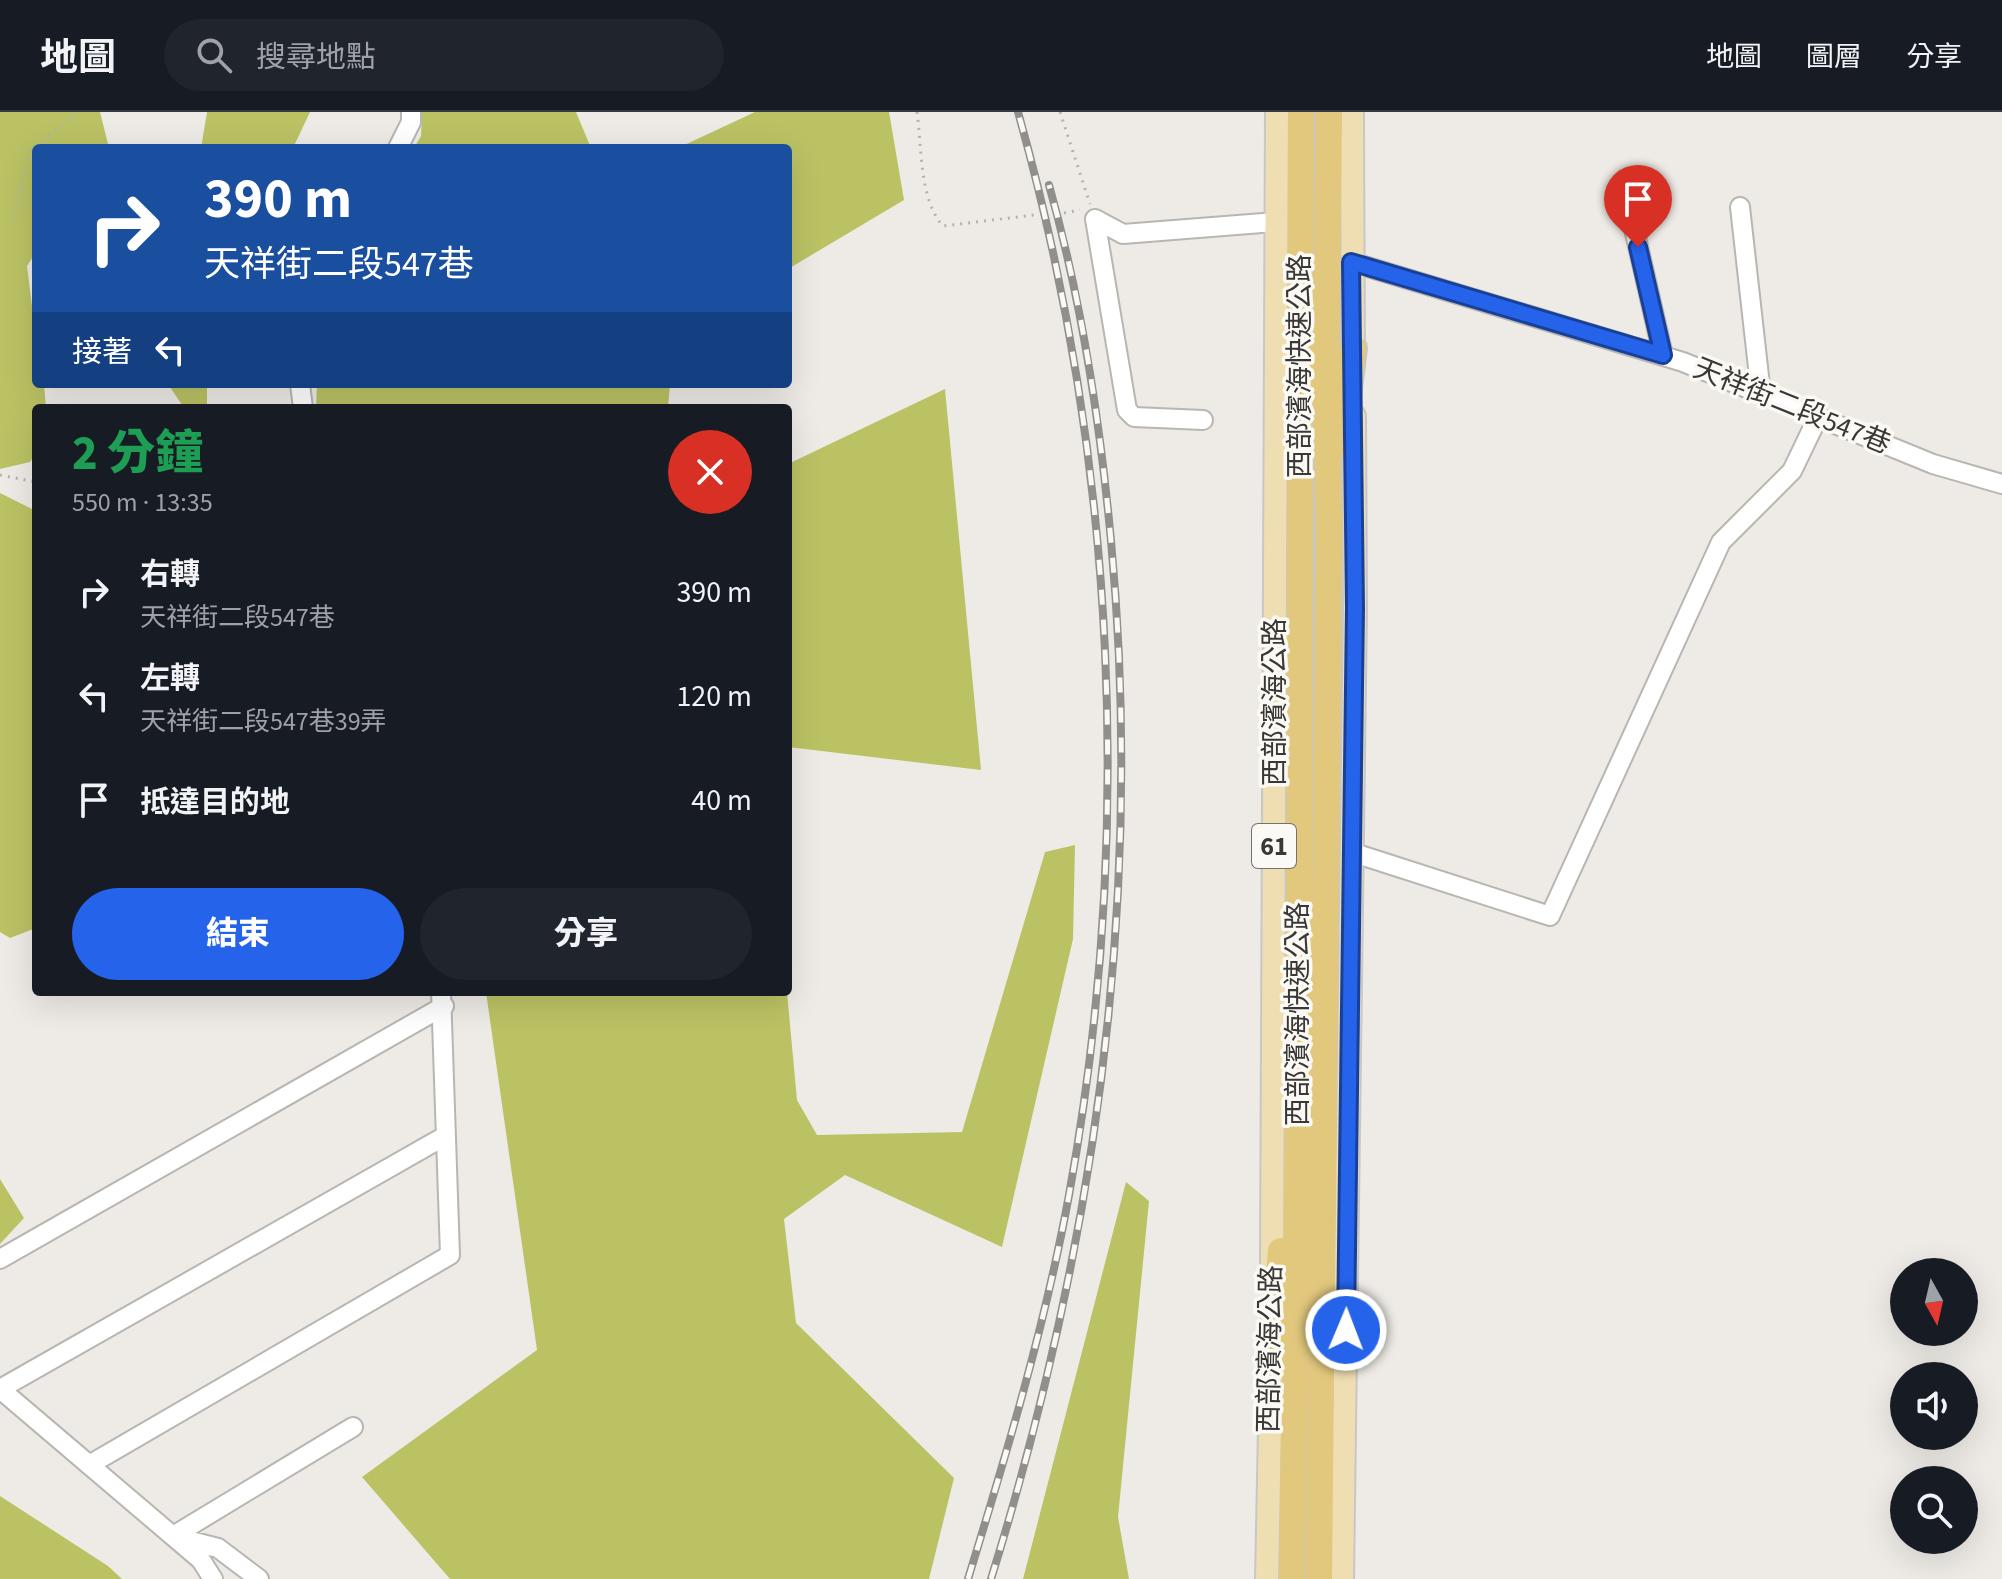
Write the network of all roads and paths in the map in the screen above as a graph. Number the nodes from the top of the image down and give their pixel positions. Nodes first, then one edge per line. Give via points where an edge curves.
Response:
1 (78, 112) edge
2 (411, 112) edge
3 (917, 112) edge
4 (1060, 112) edge
5 (1277, 112) edge
6 (1301, 112) edge
7 (1329, 112) edge
8 (1352, 112) edge
9 (39, 144) edge
10 (400, 144) edge
11 (32, 149) edge
12 (1740, 207) dead end
13 (1034, 215) dead end
14 (1095, 219) junction
15 (1632, 220) dead end
16 (16, 221) dead end
17 (1276, 222) junction
18 (1351, 262) junction
19 (1353, 348) junction
20 (1663, 355) junction
21 (1761, 394) junction
22 (1818, 417) junction
23 (1203, 420) dead end
24 (0, 475) edge
25 (32, 481) edge
26 (2002, 484) edge
27 (1329, 530) junction
28 (1351, 852) junction
29 (443, 999) edge
30 (1299, 1041) junction
31 (445, 1136) junction
32 (0, 1259) edge
33 (1273, 1344) junction
34 (0, 1389) edge
35 (353, 1427) dead end
36 (89, 1465) junction
37 (173, 1536) junction
38 (213, 1579) edge
39 (259, 1579) edge
40 (1267, 1579) edge
41 (1292, 1579) edge
42 (1319, 1579) edge
43 (1342, 1579) edge

1 - 9 path
2 - 10 street
3 - 13 path via 928,194 933,215 943,226
4 - 14 path
5 - 17 main road, 西部濱海公路 / 61
6 - 30 highway, 西部濱海快速公路 / 61
7 - 27 highway, 西部濱海快速公路 / 61
8 - 18 main road
11 - 16 path
12 - 21 street
14 - 17 street via 1123,234
14 - 23 street via 1127,410 1134,417
15 - 20 street
17 - 33 main road, 西部濱海公路 / 61
18 - 19 main road
18 - 20 street, 天祥街二段547巷
19 - 27 highway
19 - 28 main road
20 - 21 street, 天祥街二段547巷
21 - 22 street, 天祥街二段547巷
22 - 26 street, 天祥街二段547巷 via 1933,464
22 - 28 street via 1792,471 1721,542 1550,916
24 - 25 path
27 - 42 highway, 西部濱海快速公路 / 61
28 - 43 main road
29 - 31 street
29 - 32 street
30 - 33 highway
30 - 41 highway, 西部濱海快速公路 / 61
31 - 34 street
31 - 36 street via 450,1255
33 - 40 main road, 西部濱海公路 / 61
34 - 36 street
35 - 37 street
36 - 37 street
37 - 38 street via 201,1560
37 - 39 street via 218,1548

